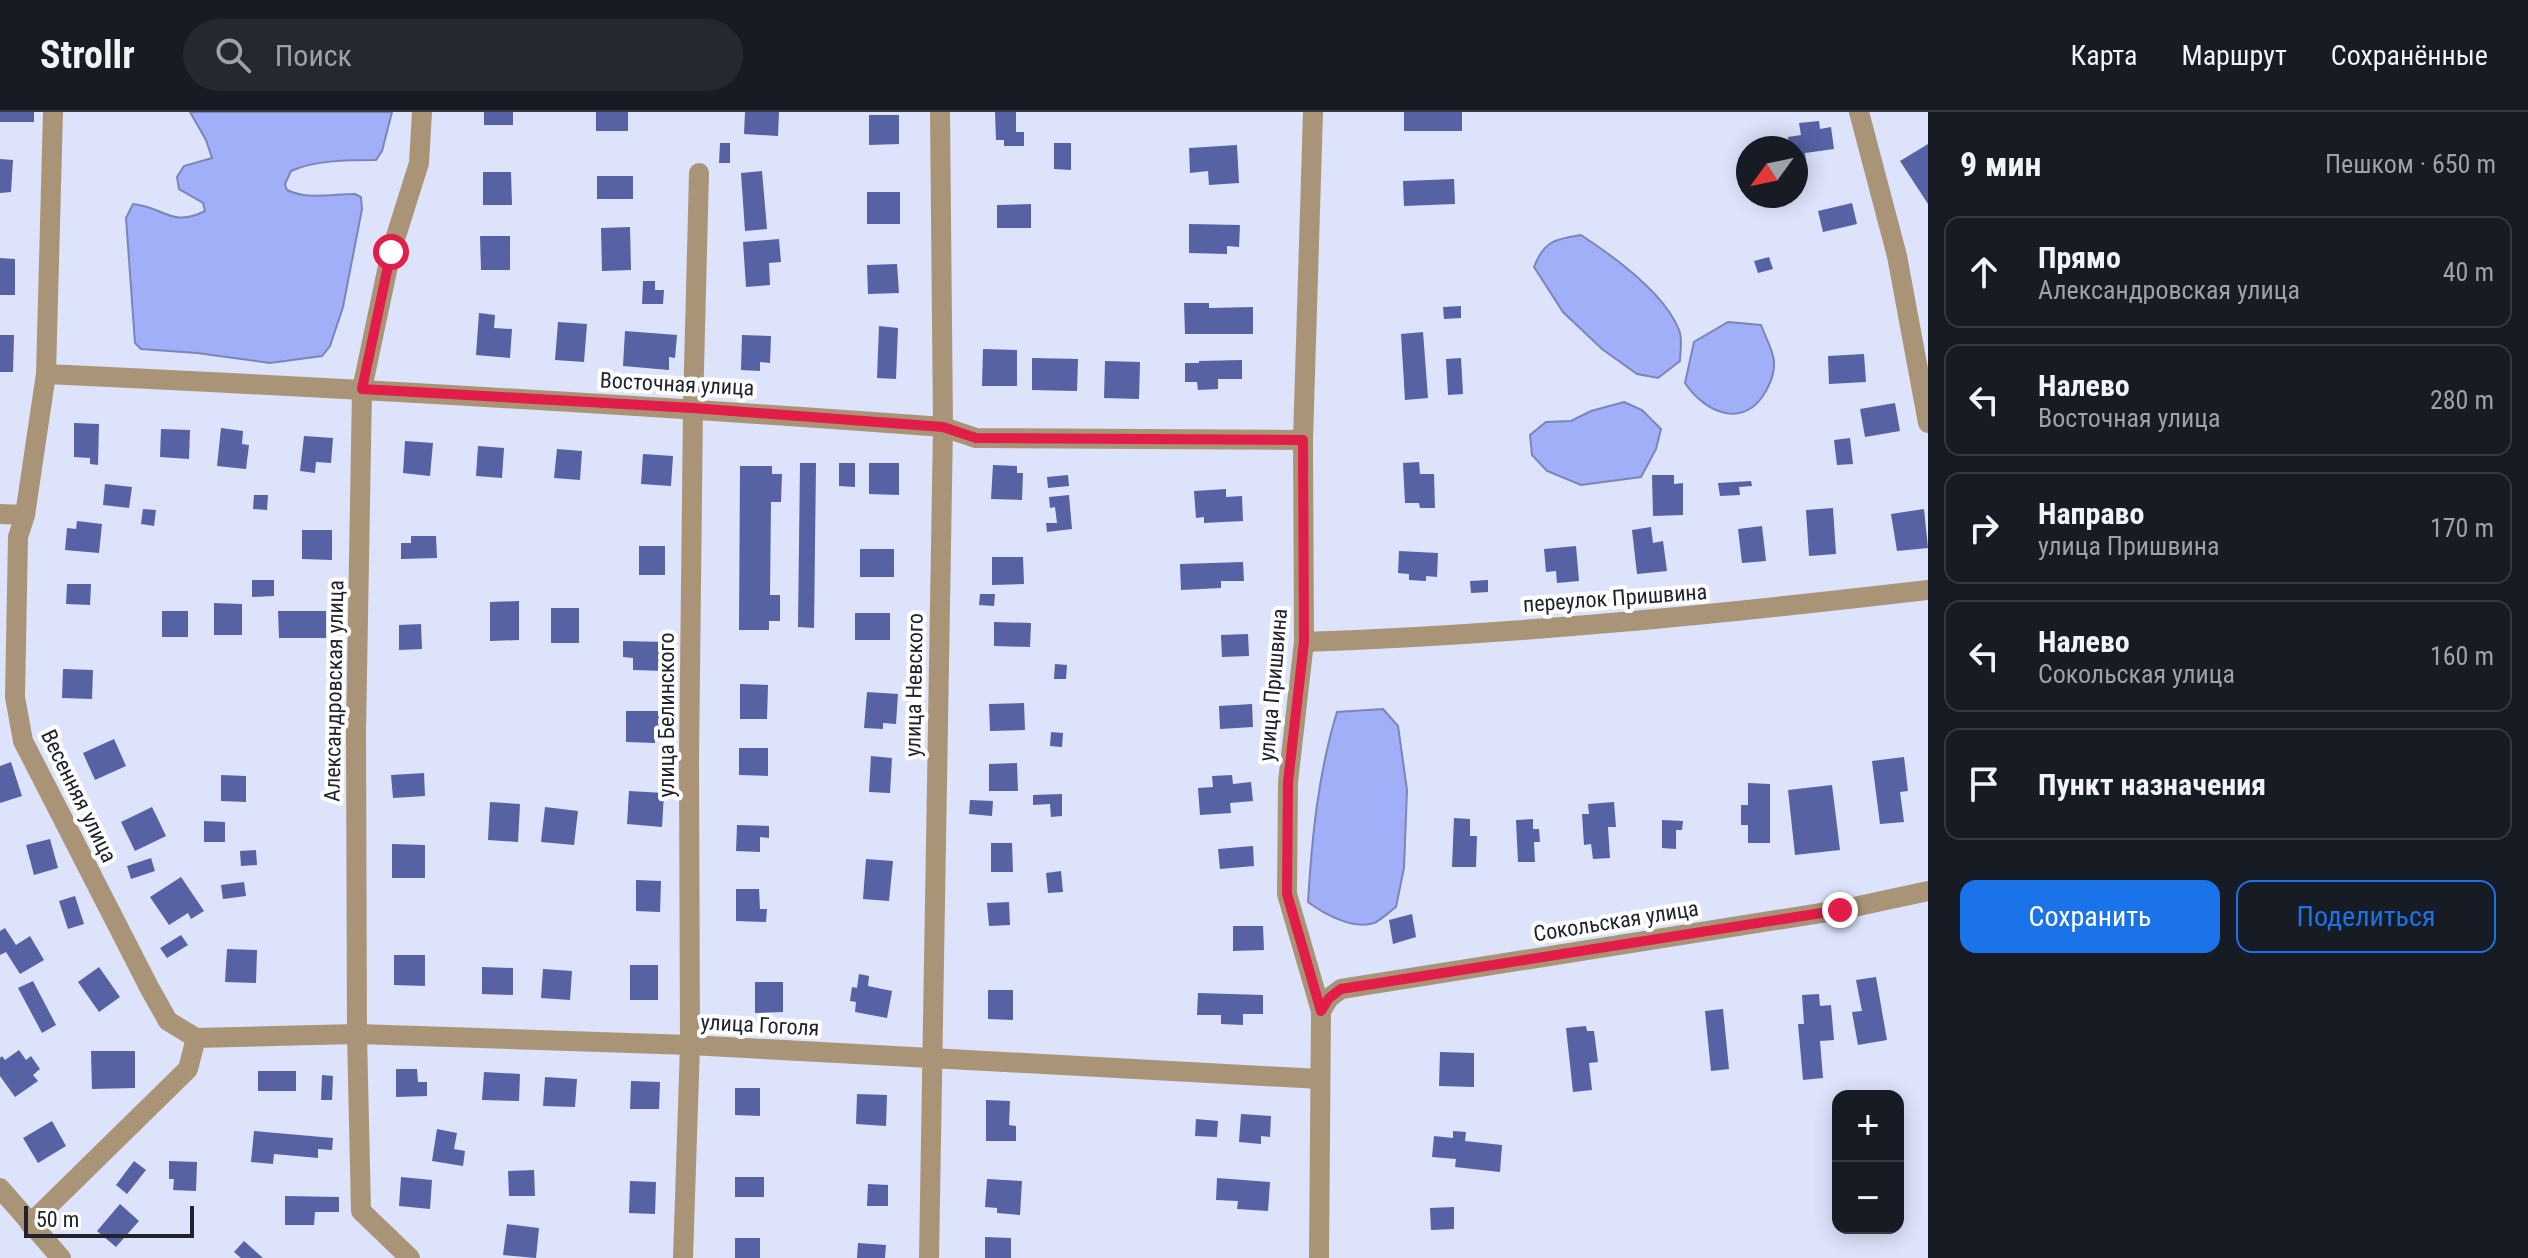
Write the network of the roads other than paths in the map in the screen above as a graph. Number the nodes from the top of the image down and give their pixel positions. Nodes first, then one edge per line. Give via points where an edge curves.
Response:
1 (53, 112) edge
2 (422, 112) edge
3 (940, 112) edge
4 (1313, 112) edge
5 (1859, 112) edge
6 (699, 173) dead end
7 (46, 374) junction
8 (362, 389) junction
9 (693, 408) junction
10 (1928, 423) edge
11 (943, 427) junction
12 (1303, 440) junction
13 (0, 514) edge
14 (25, 515) junction
15 (1928, 590) edge
16 (1304, 642) junction
17 (1928, 891) edge
18 (1321, 1011) junction
19 (357, 1034) junction
20 (196, 1038) junction
21 (690, 1045) junction
22 (932, 1059) junction
23 (1320, 1079) junction
24 (0, 1188) edge
25 (30, 1224) junction
26 (61, 1258) edge
27 (410, 1258) edge
28 (683, 1258) edge
29 (929, 1258) edge
30 (1319, 1258) edge

1 - 7 street, Весенняя улица
2 - 8 street, Александровская улица via 419,163 391,252
3 - 11 street, улица Невского
4 - 12 street, улица Пришвина
5 - 10 street via 1897,256
6 - 9 street, улица Белинского
7 - 8 street, Восточная улица
7 - 14 street, Весенняя улица
8 - 9 street, Восточная улица
8 - 19 street, Александровская улица
9 - 11 street, Восточная улица
9 - 21 street, улица Белинского
11 - 12 street, Восточная улица via 976,438
11 - 22 street, улица Невского
12 - 16 street, улица Пришвина
13 - 14 street
14 - 20 street, Весенняя улица via 18,537 15,697 23,741 168,1021
15 - 16 street, переулок Пришвина via 1713,614
16 - 18 street, улица Пришвина via 1288,782 1287,894
17 - 18 street, Сокольская улица via 1840,910 1341,989
18 - 23 street, улица Пришвина
19 - 20 street, улица Гоголя
19 - 21 street, улица Гоголя
19 - 27 street, Александровская улица via 361,1211
20 - 25 street via 188,1069
21 - 22 street, улица Гоголя
21 - 28 street, улица Белинского
22 - 23 street, улица Гоголя
22 - 29 street, улица Невского
23 - 30 street, улица Пришвина
24 - 25 street
25 - 26 street

